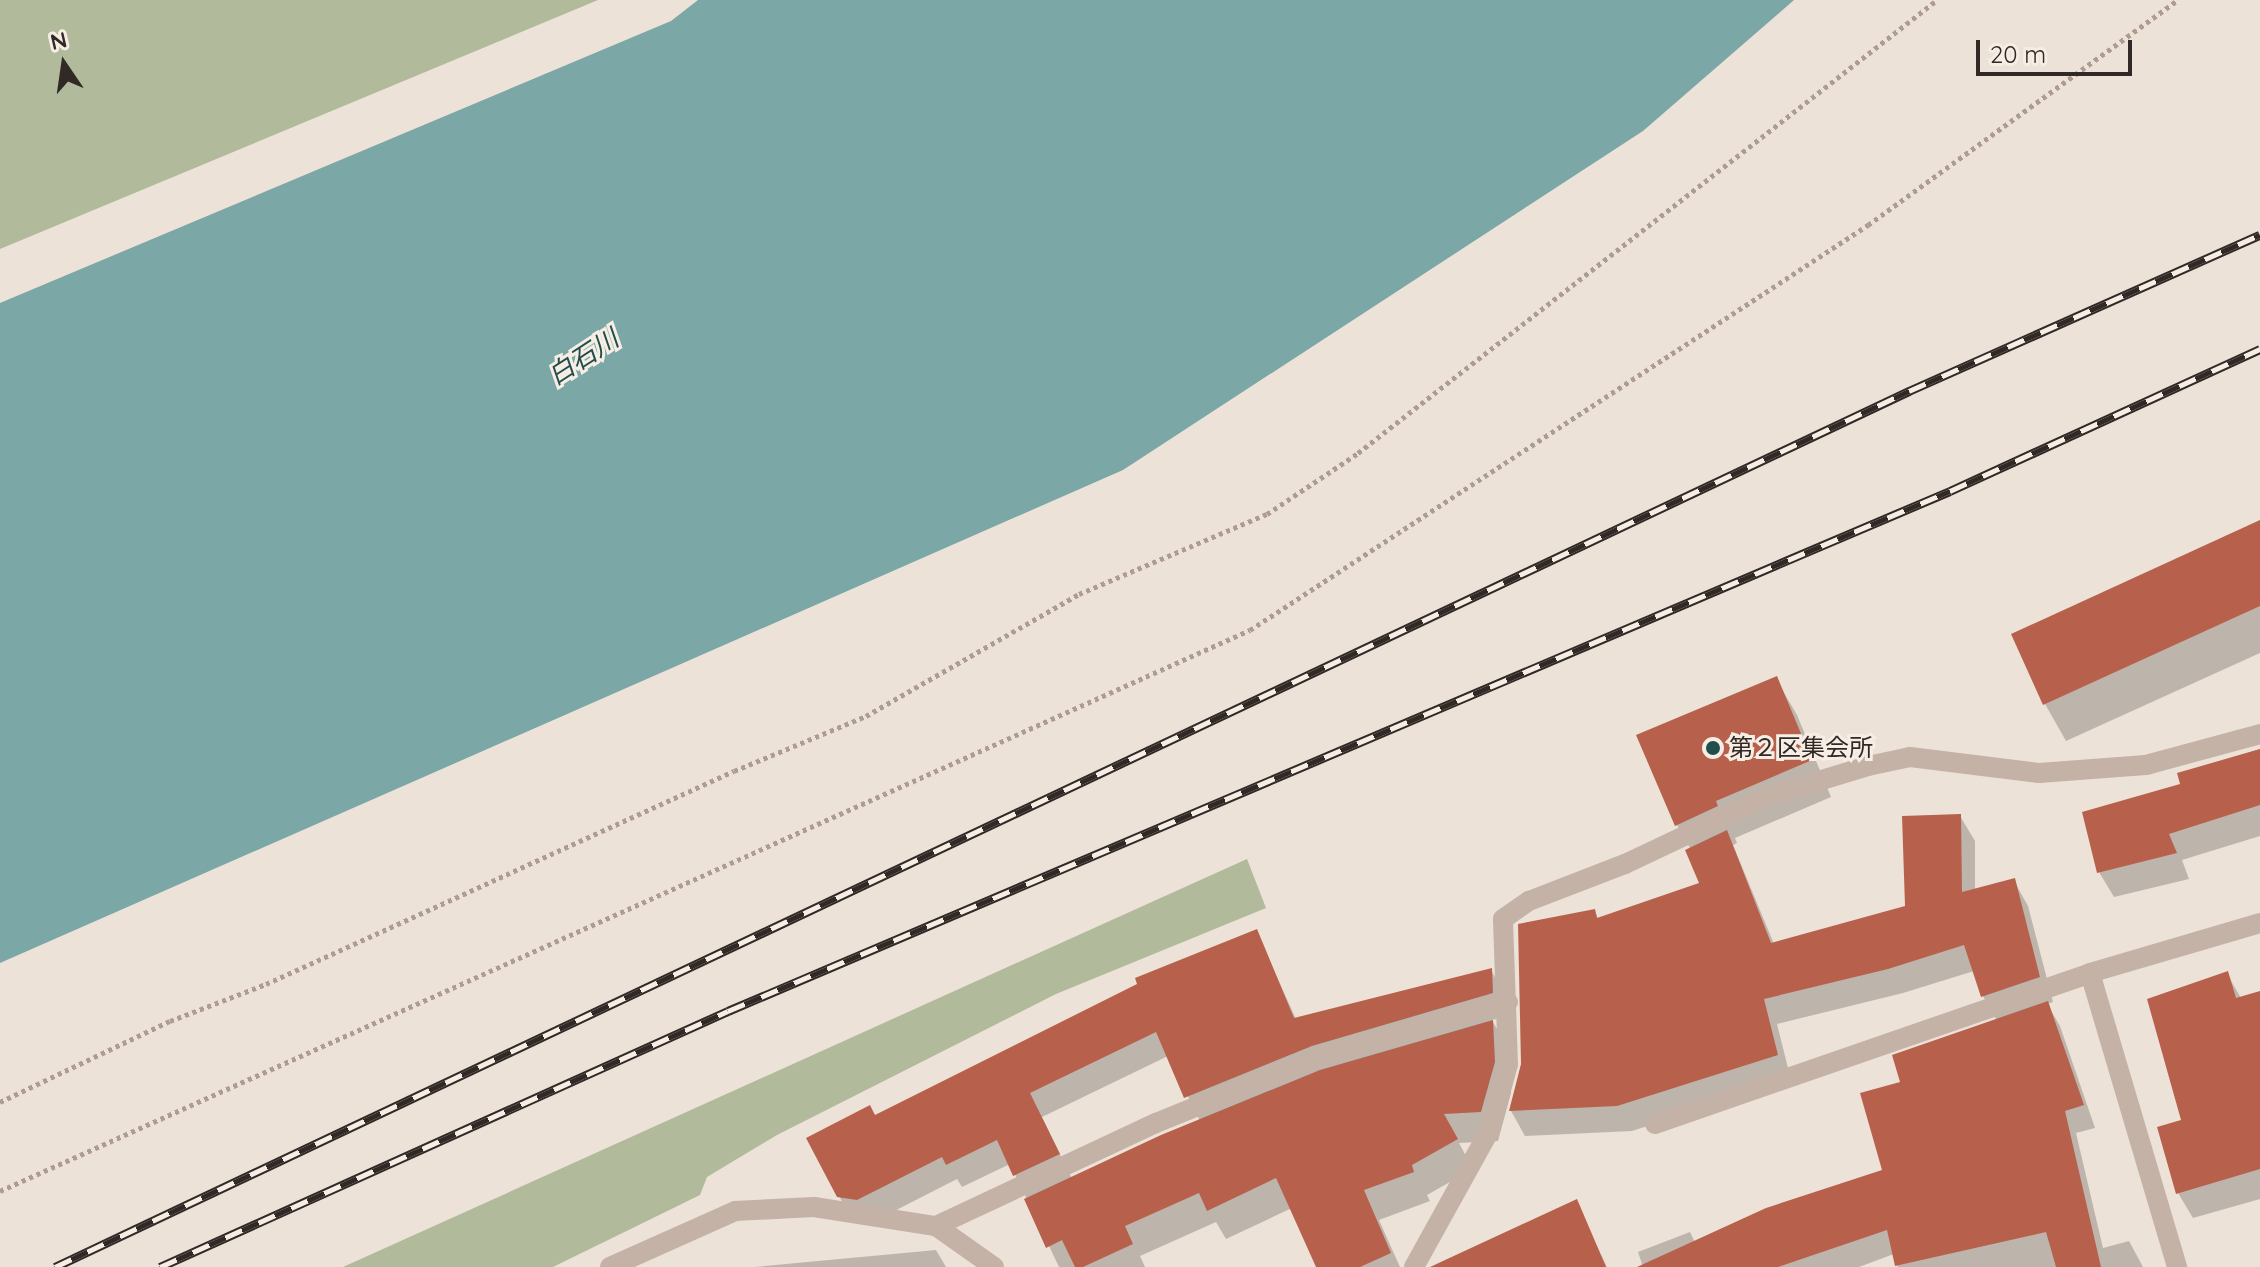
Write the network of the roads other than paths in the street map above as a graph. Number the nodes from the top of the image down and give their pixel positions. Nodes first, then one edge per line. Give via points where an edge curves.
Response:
1 (2260, 734) edge
2 (2260, 923) edge
3 (2090, 973) junction
4 (1508, 1002) junction
5 (1655, 1124) dead end
6 (936, 1226) junction
7 (610, 1267) edge
8 (994, 1267) edge
9 (1414, 1267) edge
10 (2177, 1267) edge

1 - 4 street via 2146,765 2039,773 1910,757 1769,796 1625,864 1529,901 1503,919
2 - 3 street
3 - 5 street
3 - 10 street
4 - 6 street via 1316,1058 1156,1123
4 - 9 street via 1508,1064 1490,1130
6 - 7 street via 814,1207 735,1211
6 - 8 street

